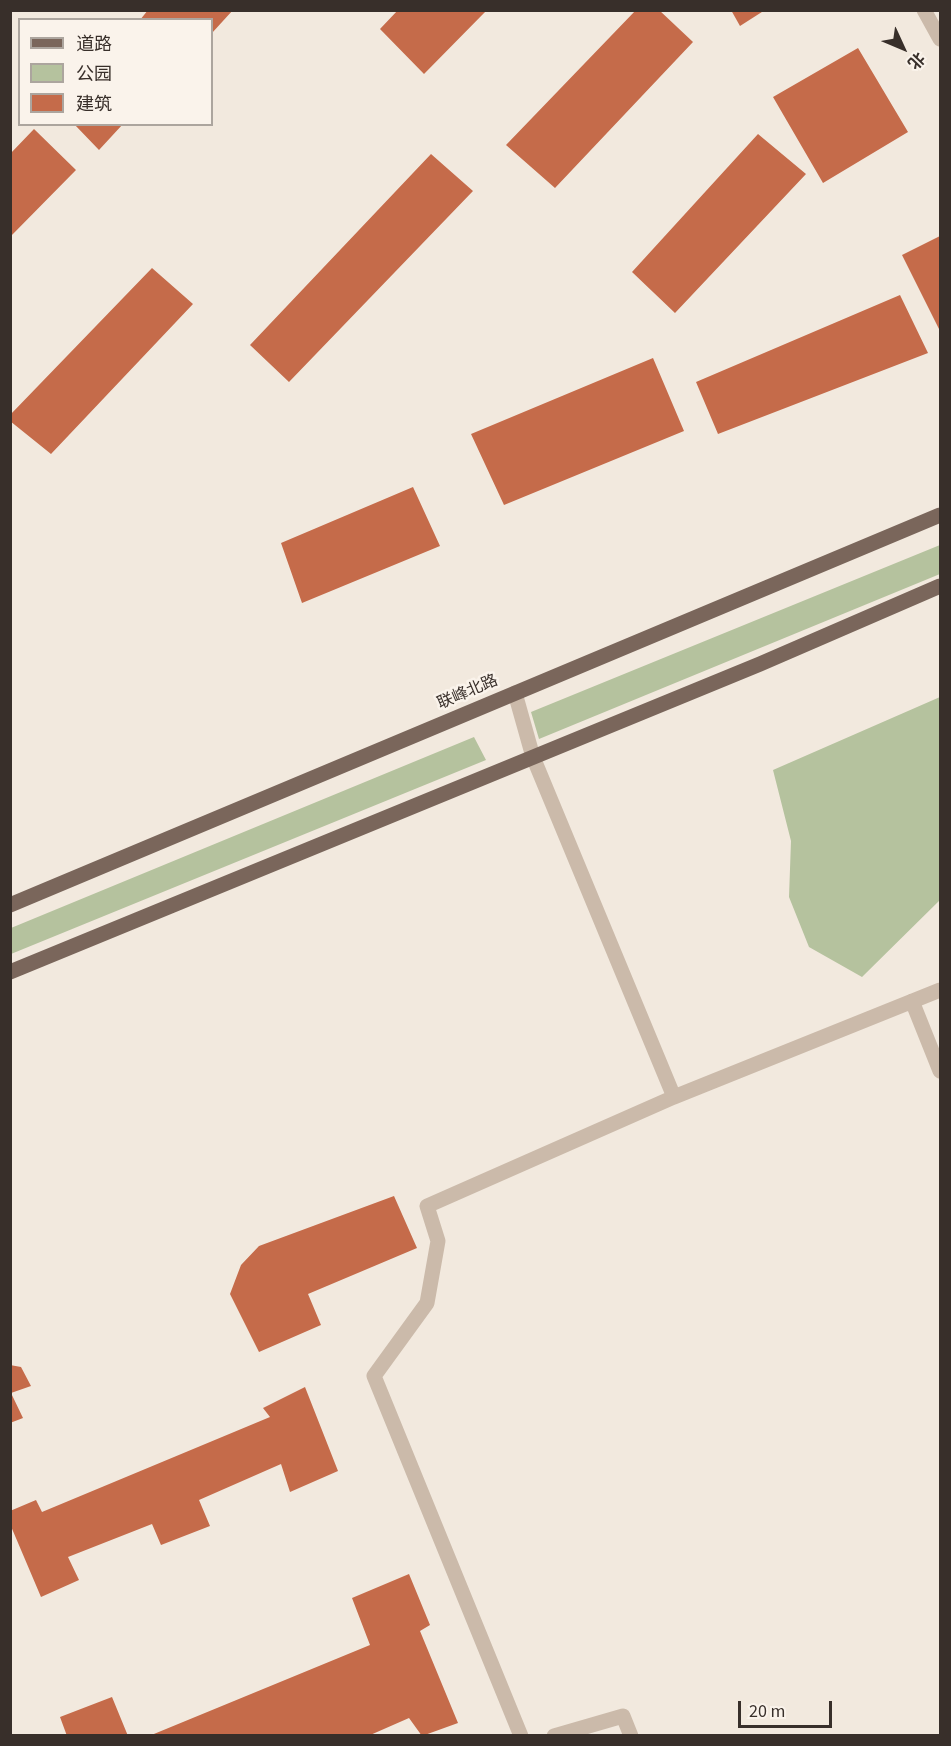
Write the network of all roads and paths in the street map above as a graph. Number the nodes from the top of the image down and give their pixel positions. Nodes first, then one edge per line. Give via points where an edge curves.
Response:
1 (924, 10) edge
2 (940, 39) edge
3 (940, 515) edge
4 (940, 586) edge
5 (515, 693) junction
6 (533, 757) junction
7 (10, 905) edge
8 (10, 972) edge
9 (940, 990) edge
10 (912, 1001) junction
11 (940, 1071) edge
12 (674, 1097) junction
13 (521, 1736) edge
14 (554, 1736) edge
15 (631, 1736) edge

1 - 2 street
3 - 5 main road, 联峰北路
4 - 6 main road
5 - 6 street
5 - 7 main road, 联峰北路
6 - 8 main road
6 - 12 street
9 - 10 street
10 - 11 street
10 - 12 street
12 - 13 street via 427,1206 438,1241 427,1303 374,1376
14 - 15 street via 623,1716

